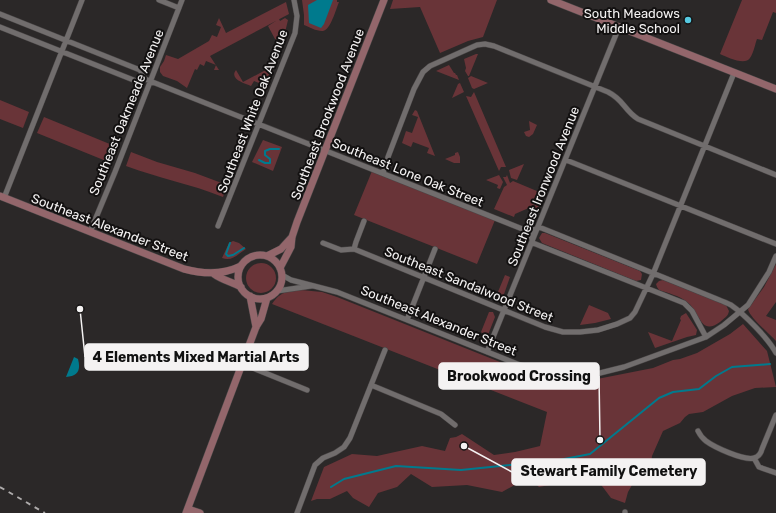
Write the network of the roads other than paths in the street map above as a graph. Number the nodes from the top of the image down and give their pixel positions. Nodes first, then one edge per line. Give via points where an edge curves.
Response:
1 (82, 0) edge
2 (159, 0) edge
3 (182, 0) edge
4 (384, 0) edge
5 (551, 0) edge
6 (295, 1) edge
7 (179, 8) junction
8 (0, 14) edge
9 (0, 27) edge
10 (619, 27) junction
11 (66, 40) junction
12 (62, 51) junction
13 (734, 73) junction
14 (147, 80) junction
15 (596, 87) junction
16 (776, 90) edge
17 (259, 125) junction
18 (705, 146) junction
19 (325, 150) junction
20 (566, 160) junction
21 (383, 173) junction
22 (776, 175) edge
23 (2, 197) edge
24 (680, 206) junction
25 (364, 221) dead end
26 (218, 226) dead end
27 (539, 228) junction
28 (90, 232) junction
29 (530, 232) junction
30 (292, 237) junction
31 (533, 242) junction
32 (323, 243) dead end
33 (776, 244) edge
34 (354, 249) junction
35 (435, 249) dead end
36 (267, 256) junction
37 (776, 256) edge
38 (241, 266) junction
39 (281, 271) junction
40 (214, 274) junction
41 (653, 274) junction
42 (424, 278) junction
43 (312, 286) junction
44 (241, 287) junction
45 (646, 288) junction
46 (277, 291) junction
47 (250, 296) junction
48 (267, 298) junction
49 (504, 310) junction
50 (739, 312) junction
51 (407, 320) junction
52 (256, 327) junction
53 (706, 337) junction
54 (385, 350) dead end
55 (487, 352) junction
56 (776, 353) edge
57 (243, 364) junction
58 (371, 385) junction
59 (307, 390) dead end
60 (776, 415) edge
61 (455, 424) dead end
62 (698, 431) dead end
63 (754, 458) junction
64 (776, 473) edge
65 (187, 511) edge
66 (200, 513) edge
67 (297, 513) edge

1 - 11 street
2 - 7 street
3 - 7 street, Southeast Oakmeade Avenue
4 - 19 street, Southeast Brookwood Avenue
5 - 10 street
6 - 17 street, Southeast White Oak Avenue via 295,33
7 - 14 street, Southeast Oakmeade Avenue
8 - 11 street, Southeast Lone Oak Street
9 - 12 street, Southeast Lone Oak Street
10 - 13 street
10 - 15 street, Southeast Ironwood Avenue
11 - 12 street
11 - 14 street, Southeast Lone Oak Street via 140,70
12 - 14 street, Southeast Lone Oak Street via 136,82
12 - 23 street
13 - 16 street
13 - 18 street, Southeast Sandalwood Street
14 - 17 street, Southeast Lone Oak Street
14 - 28 street, Southeast Oakmeade Avenue via 115,172
15 - 18 street via 616,96 638,119
15 - 20 street, Southeast Ironwood Avenue
15 - 21 street via 501,48 477,45 430,66 420,75
17 - 19 street, Southeast Lone Oak Street
17 - 26 street, Southeast White Oak Avenue
18 - 22 street
18 - 24 street, Southeast Sandalwood Street
19 - 21 street, Southeast Lone Oak Street
19 - 30 street, Southeast Brookwood Avenue
20 - 24 street
20 - 27 street, Southeast Ironwood Avenue
21 - 29 street, Southeast Lone Oak Street
23 - 28 street, Southeast Alexander Street
24 - 33 street
24 - 41 street, Southeast Sandalwood Street
25 - 34 street
27 - 29 street
27 - 31 street, Southeast Ironwood Avenue
27 - 41 street
28 - 40 street, Southeast Alexander Street via 184,269
29 - 31 street
30 - 36 street, Southeast Brookwood Avenue via 281,249
30 - 39 street, Southeast Brookwood Avenue via 291,247
31 - 45 street
31 - 49 street, Southeast Ironwood Avenue
32 - 34 street, Southeast Sandalwood Street via 341,250
34 - 42 street, Southeast Sandalwood Street
35 - 42 street
36 - 38 street via 251,257
36 - 39 street via 277,263
37 - 50 street, Southeast Alexander Street via 760,287 748,305
38 - 40 street, Southeast Alexander Street
38 - 44 street
39 - 43 street, Southeast Alexander Street via 291,280
39 - 46 street via 282,279
40 - 44 street, Southeast Alexander Street
41 - 45 street, Southeast Sandalwood Street
41 - 50 street via 730,304
42 - 49 street, Southeast Sandalwood Street
42 - 51 street
43 - 46 street, Southeast Alexander Street
43 - 51 street, Southeast Alexander Street via 338,292
44 - 47 street
45 - 49 street, Southeast Sandalwood Street via 630,318 598,330 563,332
45 - 53 street via 684,303 692,311
46 - 48 street
47 - 48 street
47 - 52 street
48 - 52 street
49 - 55 street, Southeast Ironwood Avenue
50 - 53 street, Southeast Alexander Street
50 - 56 street via 768,340
51 - 55 street, Southeast Alexander Street
52 - 57 street
53 - 55 street, Southeast Alexander Street via 624,367 576,376 532,369
54 - 58 street
57 - 59 street
57 - 65 street
58 - 61 street via 441,414
58 - 67 street via 355,428 344,447 322,458 315,466
60 - 63 street via 760,454
62 - 63 street via 711,445 745,458
63 - 64 street via 759,467
65 - 66 street

